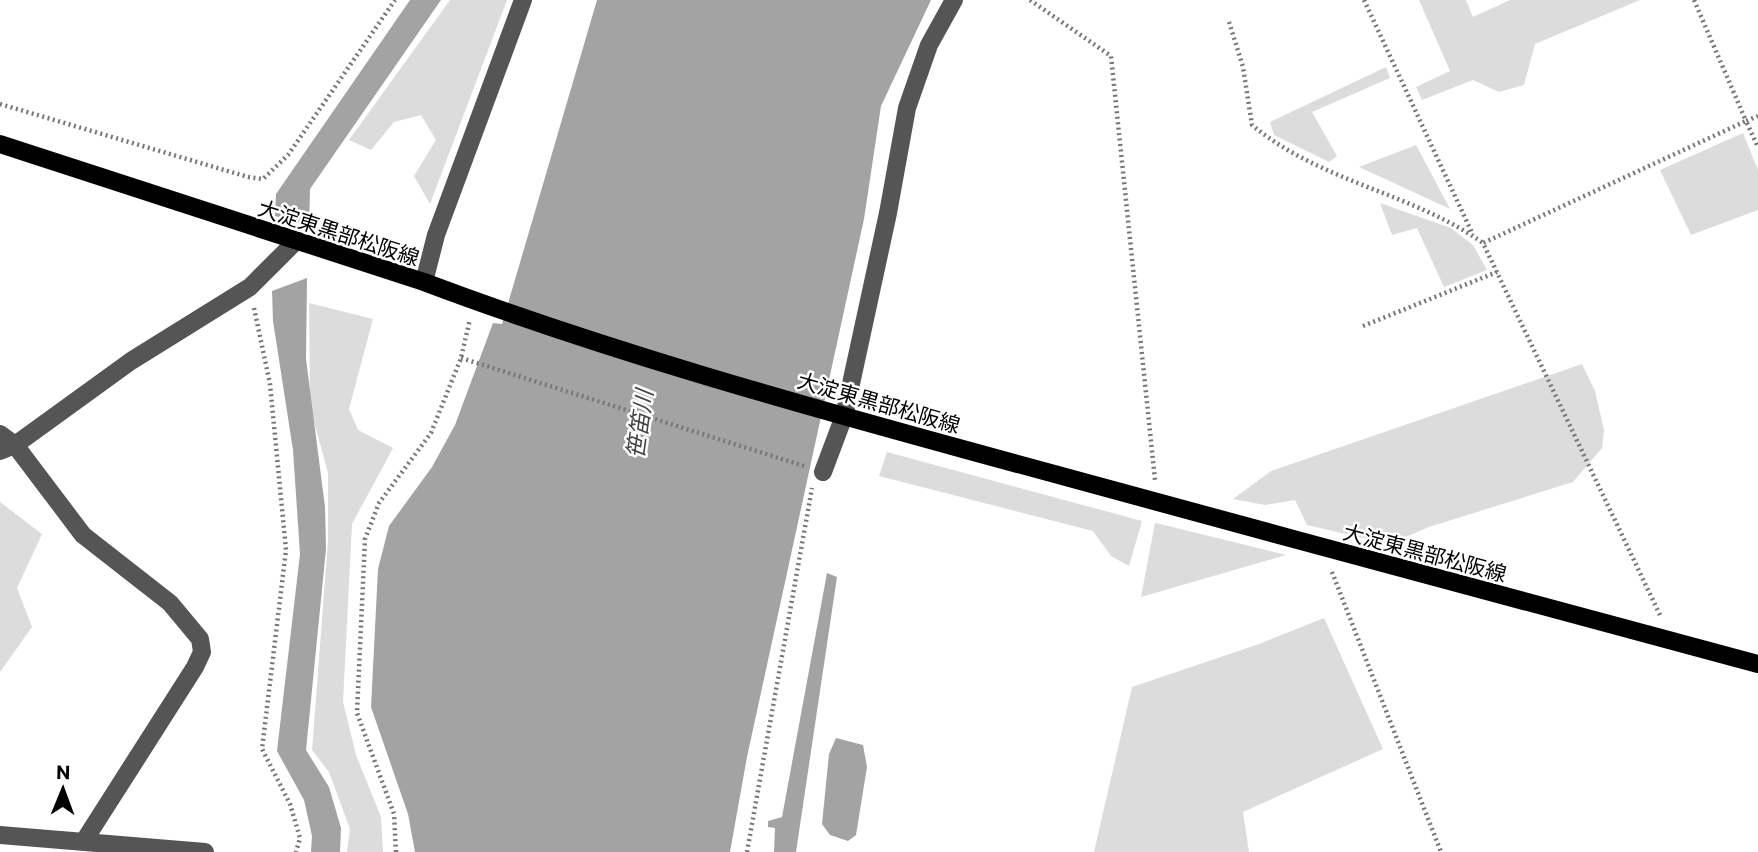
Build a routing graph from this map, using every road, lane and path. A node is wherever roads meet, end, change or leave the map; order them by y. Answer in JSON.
{"nodes":[{"id":1,"x":395,"y":0,"type":"edge"},
{"id":2,"x":523,"y":0,"type":"edge"},
{"id":3,"x":954,"y":0,"type":"edge"},
{"id":4,"x":1030,"y":0,"type":"edge"},
{"id":5,"x":1364,"y":0,"type":"edge"},
{"id":6,"x":1694,"y":0,"type":"edge"},
{"id":7,"x":1229,"y":22,"type":"dead end"},
{"id":8,"x":0,"y":104,"type":"edge"},
{"id":9,"x":1758,"y":116,"type":"edge"},
{"id":10,"x":1746,"y":121,"type":"junction"},
{"id":11,"x":0,"y":144,"type":"edge"},
{"id":12,"x":1758,"y":147,"type":"edge"},
{"id":13,"x":1473,"y":236,"type":"junction"},
{"id":14,"x":295,"y":242,"type":"junction"},
{"id":15,"x":1483,"y":243,"type":"junction"},
{"id":16,"x":1497,"y":272,"type":"junction"},
{"id":17,"x":424,"y":282,"type":"junction"},
{"id":18,"x":250,"y":287,"type":"junction"},
{"id":19,"x":481,"y":304,"type":"junction"},
{"id":20,"x":1363,"y":326,"type":"dead end"},
{"id":21,"x":461,"y":358,"type":"junction"},
{"id":22,"x":839,"y":415,"type":"junction"},
{"id":23,"x":5,"y":443,"type":"edge"},
{"id":24,"x":817,"y":475,"type":"junction"},
{"id":25,"x":1150,"y":501,"type":"junction"},
{"id":26,"x":1323,"y":549,"type":"junction"},
{"id":27,"x":1658,"y":637,"type":"junction"},
{"id":28,"x":1758,"y":664,"type":"edge"},
{"id":29,"x":0,"y":835,"type":"edge"},
{"id":30,"x":84,"y":841,"type":"junction"},
{"id":31,"x":205,"y":852,"type":"edge"},
{"id":32,"x":296,"y":852,"type":"edge"},
{"id":33,"x":396,"y":852,"type":"edge"},
{"id":34,"x":747,"y":852,"type":"edge"},
{"id":35,"x":1441,"y":852,"type":"edge"}],
"edges":[{"from":1,"to":8,"type":"path"},
{"from":2,"to":17,"type":"street"},
{"from":3,"to":22,"type":"street"},
{"from":4,"to":25,"type":"path"},
{"from":5,"to":13,"type":"path"},
{"from":6,"to":10,"type":"path"},
{"from":7,"to":13,"type":"path"},
{"from":9,"to":10,"type":"path"},
{"from":10,"to":12,"type":"path"},
{"from":10,"to":15,"type":"path"},
{"from":11,"to":14,"type":"main road","name":"大淀東黒部松阪線"},
{"from":13,"to":15,"type":"path"},
{"from":14,"to":17,"type":"main road","name":"大淀東黒部松阪線"},
{"from":14,"to":18,"type":"street"},
{"from":15,"to":16,"type":"path"},
{"from":16,"to":20,"type":"path"},
{"from":16,"to":27,"type":"path"},
{"from":17,"to":19,"type":"main road","name":"大淀東黒部松阪線"},
{"from":18,"to":23,"type":"street"},
{"from":18,"to":32,"type":"path"},
{"from":19,"to":21,"type":"path"},
{"from":19,"to":22,"type":"main road","name":"大淀東黒部松阪線"},
{"from":21,"to":24,"type":"path"},
{"from":21,"to":33,"type":"path"},
{"from":22,"to":24,"type":"street"},
{"from":22,"to":25,"type":"main road","name":"大淀東黒部松阪線"},
{"from":23,"to":30,"type":"street"},
{"from":24,"to":34,"type":"path"},
{"from":25,"to":26,"type":"main road","name":"大淀東黒部松阪線"},
{"from":26,"to":27,"type":"main road","name":"大淀東黒部松阪線"},
{"from":26,"to":35,"type":"path"},
{"from":27,"to":28,"type":"main road","name":"大淀東黒部松阪線"},
{"from":29,"to":30,"type":"street"},
{"from":30,"to":31,"type":"street"}]}
